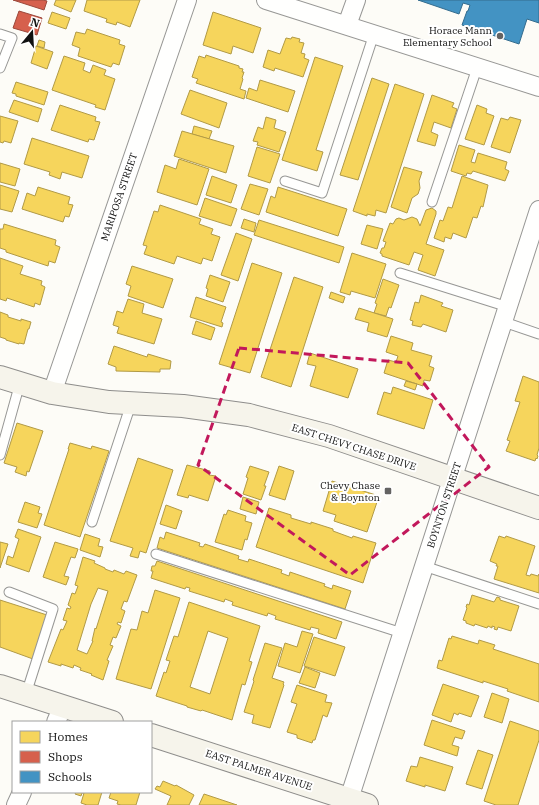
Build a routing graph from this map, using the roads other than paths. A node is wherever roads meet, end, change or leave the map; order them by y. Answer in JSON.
{"nodes":[{"id":1,"x":187,"y":0,"type":"edge"},
{"id":2,"x":266,"y":0,"type":"edge"},
{"id":3,"x":356,"y":0,"type":"edge"},
{"id":4,"x":347,"y":25,"type":"junction"},
{"id":5,"x":0,"y":34,"type":"edge"},
{"id":6,"x":374,"y":34,"type":"junction"},
{"id":7,"x":0,"y":68,"type":"edge"},
{"id":8,"x":477,"y":68,"type":"junction"},
{"id":9,"x":539,"y":87,"type":"edge"},
{"id":10,"x":285,"y":181,"type":"dead end"},
{"id":11,"x":432,"y":202,"type":"dead end"},
{"id":12,"x":539,"y":210,"type":"edge"},
{"id":13,"x":400,"y":273,"type":"dead end"},
{"id":14,"x":506,"y":315,"type":"junction"},
{"id":15,"x":539,"y":334,"type":"edge"},
{"id":16,"x":10,"y":380,"type":"edge"},
{"id":17,"x":52,"y":393,"type":"junction"},
{"id":18,"x":131,"y":403,"type":"junction"},
{"id":19,"x":0,"y":455,"type":"edge"},
{"id":20,"x":453,"y":479,"type":"junction"},
{"id":21,"x":539,"y":508,"type":"edge"},
{"id":22,"x":92,"y":522,"type":"dead end"},
{"id":23,"x":156,"y":554,"type":"dead end"},
{"id":24,"x":424,"y":566,"type":"junction"},
{"id":25,"x":9,"y":592,"type":"dead end"},
{"id":26,"x":539,"y":604,"type":"edge"},
{"id":27,"x":402,"y":632,"type":"junction"},
{"id":28,"x":0,"y":686,"type":"edge"},
{"id":29,"x":26,"y":694,"type":"junction"},
{"id":30,"x":59,"y":714,"type":"edge"},
{"id":31,"x":105,"y":721,"type":"edge"},
{"id":32,"x":152,"y":735,"type":"edge"},
{"id":33,"x":22,"y":793,"type":"edge"},
{"id":34,"x":358,"y":802,"type":"edge"},
{"id":35,"x":16,"y":805,"type":"edge"}],
"edges":[{"from":1,"to":17,"type":"street","name":"MARIPOSA STREET"},
{"from":2,"to":4,"type":"street"},
{"from":3,"to":4,"type":"street"},
{"from":4,"to":6,"type":"street"},
{"from":5,"to":7,"type":"lane"},
{"from":6,"to":8,"type":"street"},
{"from":6,"to":10,"type":"lane"},
{"from":8,"to":9,"type":"street"},
{"from":8,"to":11,"type":"lane"},
{"from":12,"to":14,"type":"street","name":"BOYNTON STREET"},
{"from":13,"to":14,"type":"lane"},
{"from":14,"to":15,"type":"lane"},
{"from":14,"to":20,"type":"street","name":"BOYNTON STREET"},
{"from":16,"to":17,"type":"main road","name":"EAST CHEVY CHASE DRIVE"},
{"from":16,"to":19,"type":"lane"},
{"from":17,"to":18,"type":"main road","name":"EAST CHEVY CHASE DRIVE"},
{"from":18,"to":20,"type":"main road","name":"EAST CHEVY CHASE DRIVE"},
{"from":18,"to":22,"type":"lane"},
{"from":20,"to":21,"type":"main road","name":"EAST CHEVY CHASE DRIVE"},
{"from":20,"to":24,"type":"street","name":"BOYNTON STREET"},
{"from":23,"to":27,"type":"lane"},
{"from":24,"to":26,"type":"lane"},
{"from":24,"to":27,"type":"street","name":"BOYNTON STREET"},
{"from":25,"to":29,"type":"lane"},
{"from":27,"to":34,"type":"street","name":"BOYNTON STREET"},
{"from":28,"to":29,"type":"main road"},
{"from":29,"to":30,"type":"main road"},
{"from":30,"to":31,"type":"main road"},
{"from":32,"to":34,"type":"main road","name":"EAST PALMER AVENUE"},
{"from":33,"to":35,"type":"street"}]}
